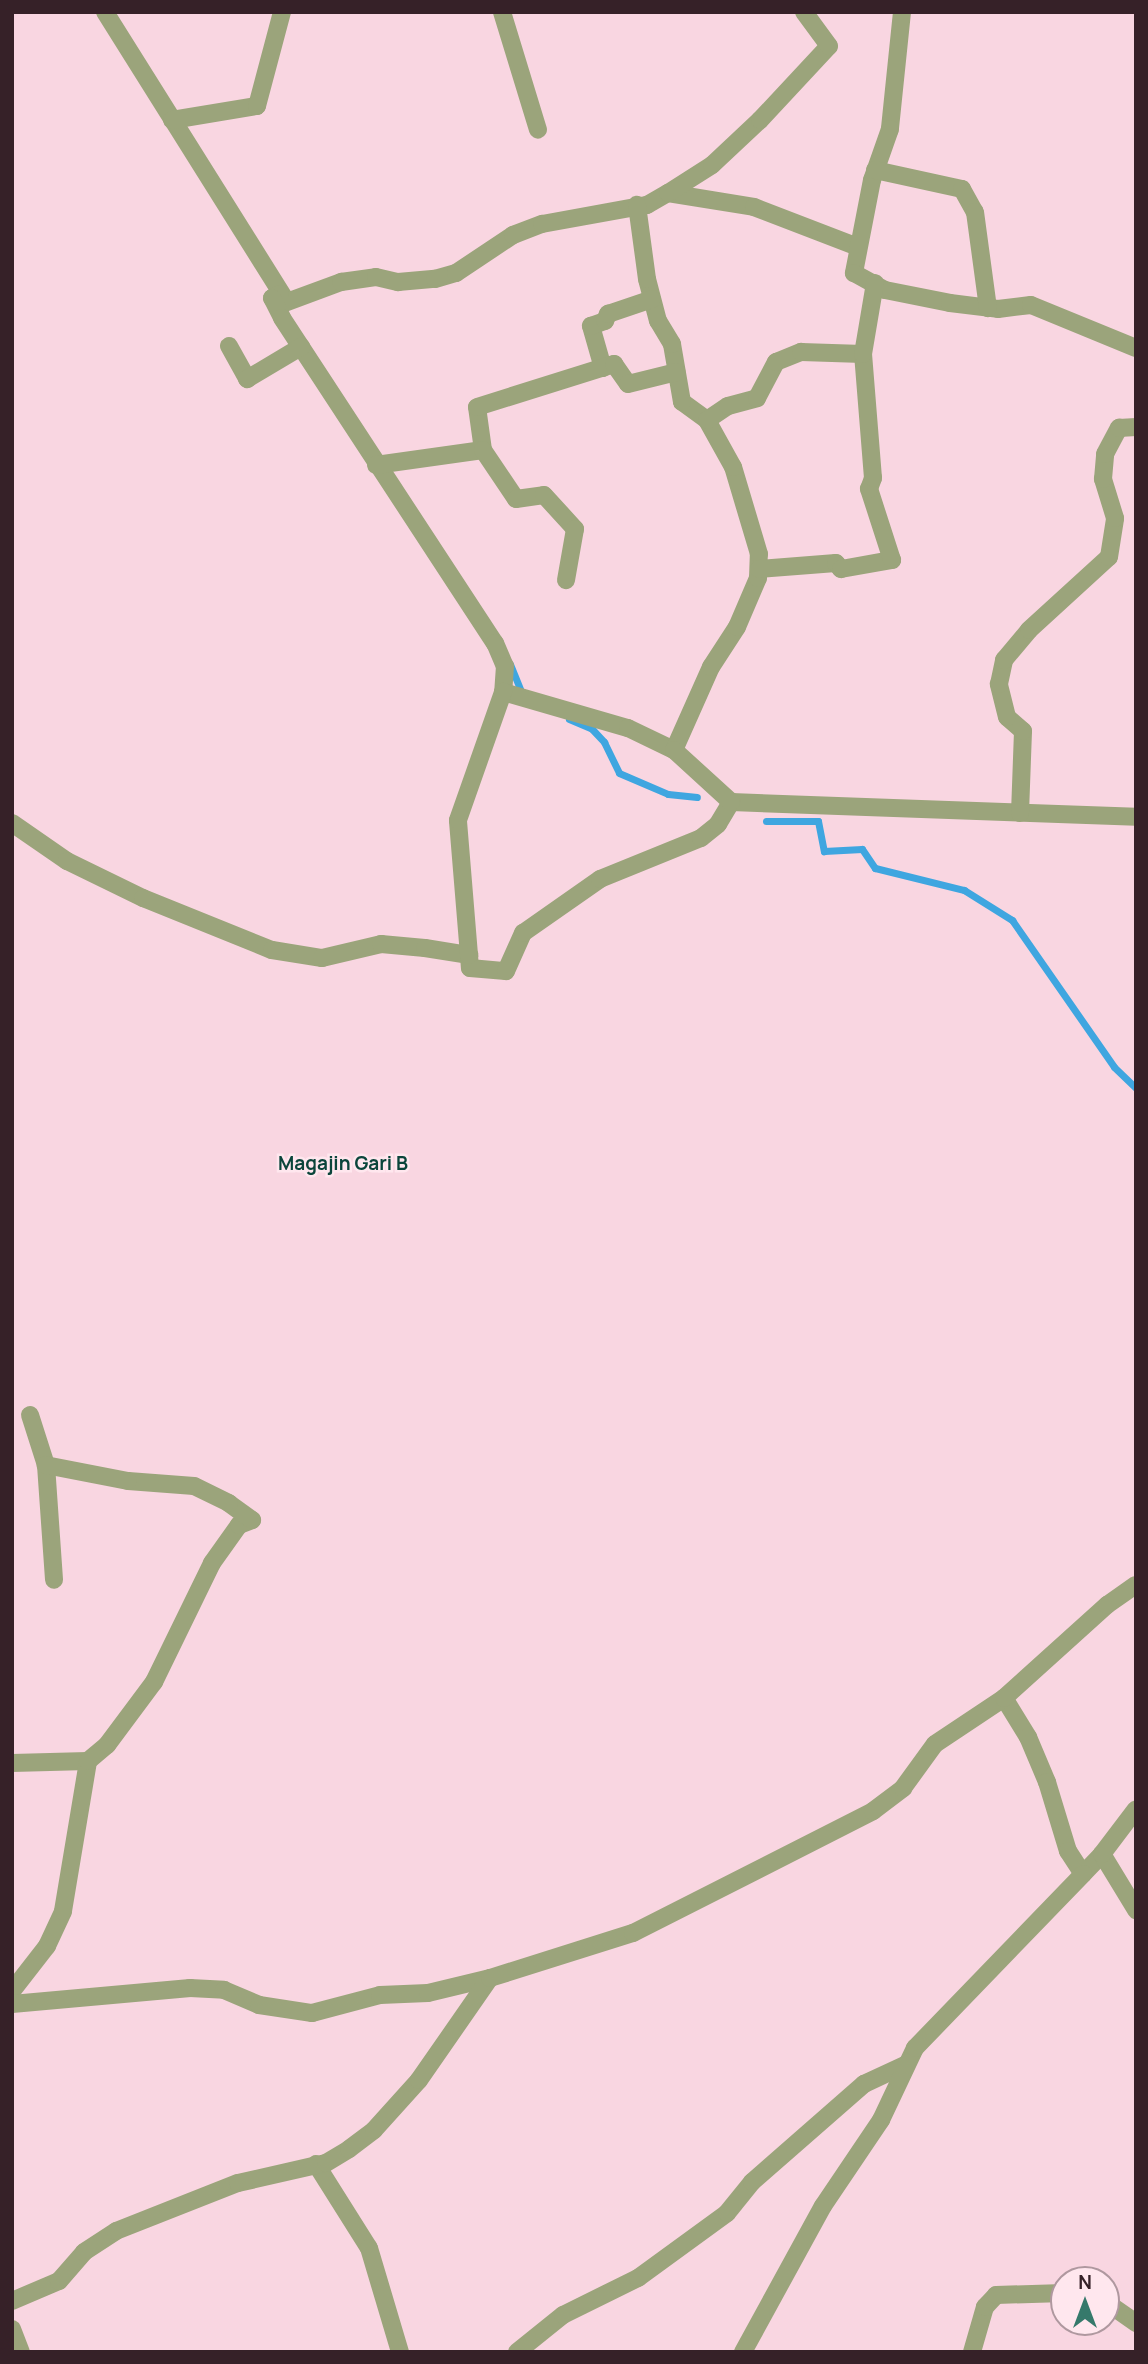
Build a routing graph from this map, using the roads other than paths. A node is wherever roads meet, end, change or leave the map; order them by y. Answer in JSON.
{"nodes":[{"id":1,"x":104,"y":12,"type":"edge"},
{"id":2,"x":282,"y":12,"type":"edge"},
{"id":3,"x":502,"y":12,"type":"edge"},
{"id":4,"x":804,"y":12,"type":"edge"},
{"id":5,"x":902,"y":12,"type":"edge"},
{"id":6,"x":172,"y":120,"type":"junction"},
{"id":7,"x":538,"y":130,"type":"dead end"},
{"id":8,"x":876,"y":170,"type":"junction"},
{"id":9,"x":668,"y":193,"type":"junction"},
{"id":10,"x":637,"y":205,"type":"junction"},
{"id":11,"x":858,"y":247,"type":"junction"},
{"id":12,"x":876,"y":283,"type":"junction"},
{"id":13,"x":279,"y":294,"type":"junction"},
{"id":14,"x":652,"y":299,"type":"junction"},
{"id":15,"x":988,"y":308,"type":"junction"},
{"id":16,"x":229,"y":346,"type":"dead end"},
{"id":17,"x":301,"y":347,"type":"junction"},
{"id":18,"x":1136,"y":348,"type":"edge"},
{"id":19,"x":863,"y":354,"type":"junction"},
{"id":20,"x":603,"y":368,"type":"junction"},
{"id":21,"x":677,"y":372,"type":"junction"},
{"id":22,"x":707,"y":421,"type":"junction"},
{"id":23,"x":1136,"y":427,"type":"edge"},
{"id":24,"x":484,"y":450,"type":"junction"},
{"id":25,"x":381,"y":463,"type":"junction"},
{"id":26,"x":759,"y":569,"type":"junction"},
{"id":27,"x":566,"y":580,"type":"dead end"},
{"id":28,"x":503,"y":692,"type":"junction"},
{"id":29,"x":674,"y":750,"type":"junction"},
{"id":30,"x":731,"y":802,"type":"junction"},
{"id":31,"x":1020,"y":813,"type":"junction"},
{"id":32,"x":1136,"y":817,"type":"edge"},
{"id":33,"x":12,"y":822,"type":"edge"},
{"id":34,"x":469,"y":955,"type":"junction"},
{"id":35,"x":30,"y":1415,"type":"dead end"},
{"id":36,"x":46,"y":1465,"type":"junction"},
{"id":37,"x":54,"y":1580,"type":"dead end"},
{"id":38,"x":1136,"y":1586,"type":"edge"},
{"id":39,"x":1004,"y":1698,"type":"junction"},
{"id":40,"x":88,"y":1761,"type":"junction"},
{"id":41,"x":12,"y":1763,"type":"edge"},
{"id":42,"x":1136,"y":1809,"type":"edge"},
{"id":43,"x":1102,"y":1854,"type":"junction"},
{"id":44,"x":1083,"y":1874,"type":"junction"},
{"id":45,"x":1136,"y":1910,"type":"edge"},
{"id":46,"x":490,"y":1978,"type":"junction"},
{"id":47,"x":12,"y":1992,"type":"edge"},
{"id":48,"x":12,"y":2004,"type":"edge"},
{"id":49,"x":907,"y":2064,"type":"junction"},
{"id":50,"x":316,"y":2164,"type":"junction"},
{"id":51,"x":1050,"y":2293,"type":"edge"},
{"id":52,"x":12,"y":2301,"type":"edge"},
{"id":53,"x":1120,"y":2312,"type":"edge"},
{"id":54,"x":1136,"y":2323,"type":"edge"},
{"id":55,"x":12,"y":2329,"type":"edge"},
{"id":56,"x":21,"y":2352,"type":"edge"},
{"id":57,"x":400,"y":2352,"type":"edge"},
{"id":58,"x":516,"y":2352,"type":"edge"},
{"id":59,"x":743,"y":2352,"type":"edge"},
{"id":60,"x":972,"y":2352,"type":"edge"}],
"edges":[{"from":1,"to":6,"type":"street"},
{"from":2,"to":6,"type":"street"},
{"from":3,"to":7,"type":"street"},
{"from":4,"to":9,"type":"street"},
{"from":5,"to":8,"type":"street"},
{"from":6,"to":13,"type":"street"},
{"from":8,"to":11,"type":"street"},
{"from":8,"to":15,"type":"street"},
{"from":9,"to":10,"type":"street"},
{"from":9,"to":11,"type":"street"},
{"from":10,"to":13,"type":"street"},
{"from":10,"to":14,"type":"street"},
{"from":11,"to":12,"type":"street"},
{"from":12,"to":15,"type":"street"},
{"from":12,"to":19,"type":"street"},
{"from":13,"to":17,"type":"street"},
{"from":14,"to":20,"type":"street"},
{"from":14,"to":21,"type":"street"},
{"from":15,"to":18,"type":"street"},
{"from":16,"to":17,"type":"street"},
{"from":17,"to":25,"type":"street"},
{"from":19,"to":22,"type":"street"},
{"from":19,"to":26,"type":"street"},
{"from":20,"to":21,"type":"street"},
{"from":20,"to":24,"type":"street"},
{"from":21,"to":22,"type":"street"},
{"from":22,"to":26,"type":"street"},
{"from":23,"to":31,"type":"street"},
{"from":24,"to":25,"type":"street"},
{"from":24,"to":27,"type":"street"},
{"from":25,"to":28,"type":"street"},
{"from":26,"to":29,"type":"street"},
{"from":28,"to":29,"type":"street"},
{"from":28,"to":34,"type":"street"},
{"from":29,"to":30,"type":"street"},
{"from":30,"to":31,"type":"street"},
{"from":30,"to":34,"type":"street"},
{"from":31,"to":32,"type":"street"},
{"from":33,"to":34,"type":"street"},
{"from":35,"to":36,"type":"street"},
{"from":36,"to":37,"type":"street"},
{"from":36,"to":40,"type":"street"},
{"from":38,"to":39,"type":"street"},
{"from":39,"to":44,"type":"street"},
{"from":39,"to":46,"type":"street"},
{"from":40,"to":41,"type":"street"},
{"from":40,"to":47,"type":"street"},
{"from":42,"to":43,"type":"street"},
{"from":43,"to":44,"type":"street"},
{"from":43,"to":45,"type":"street"},
{"from":44,"to":49,"type":"street"},
{"from":46,"to":48,"type":"street"},
{"from":46,"to":50,"type":"street"},
{"from":49,"to":58,"type":"street"},
{"from":49,"to":59,"type":"street"},
{"from":50,"to":52,"type":"street"},
{"from":50,"to":57,"type":"street"},
{"from":51,"to":60,"type":"street"},
{"from":53,"to":54,"type":"street"},
{"from":55,"to":56,"type":"street"}]}
